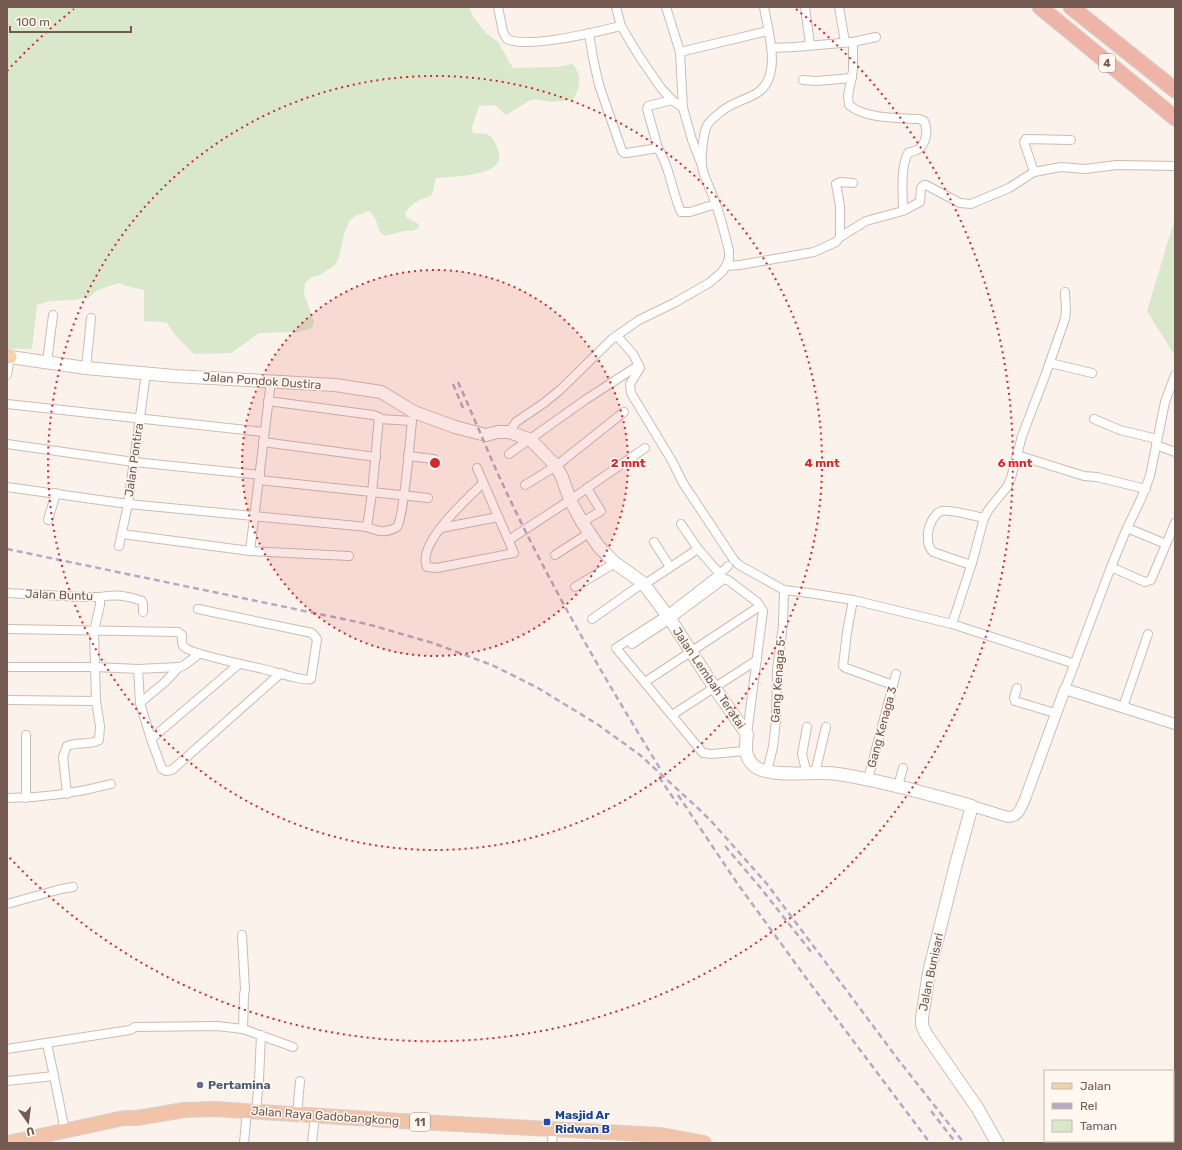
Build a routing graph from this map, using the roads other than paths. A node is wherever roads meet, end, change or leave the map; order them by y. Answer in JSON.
{"nodes":[{"id":1,"x":498,"y":7,"type":"edge"},
{"id":2,"x":616,"y":7,"type":"edge"},
{"id":3,"x":666,"y":7,"type":"edge"},
{"id":4,"x":764,"y":7,"type":"edge"},
{"id":5,"x":805,"y":7,"type":"edge"},
{"id":6,"x":841,"y":7,"type":"edge"},
{"id":7,"x":1040,"y":7,"type":"edge"},
{"id":8,"x":1071,"y":7,"type":"edge"},
{"id":9,"x":621,"y":26,"type":"junction"},
{"id":10,"x":768,"y":32,"type":"junction"},
{"id":11,"x":589,"y":33,"type":"junction"},
{"id":12,"x":876,"y":37,"type":"dead end"},
{"id":13,"x":849,"y":42,"type":"junction"},
{"id":14,"x":810,"y":45,"type":"junction"},
{"id":15,"x":771,"y":48,"type":"junction"},
{"id":16,"x":680,"y":52,"type":"junction"},
{"id":17,"x":852,"y":78,"type":"junction"},
{"id":18,"x":803,"y":80,"type":"dead end"},
{"id":19,"x":1175,"y":90,"type":"edge"},
{"id":20,"x":672,"y":100,"type":"junction"},
{"id":21,"x":683,"y":108,"type":"junction"},
{"id":22,"x":1175,"y":118,"type":"edge"},
{"id":23,"x":1071,"y":140,"type":"dead end"},
{"id":24,"x":658,"y":148,"type":"junction"},
{"id":25,"x":702,"y":166,"type":"junction"},
{"id":26,"x":1175,"y":166,"type":"edge"},
{"id":27,"x":1034,"y":172,"type":"junction"},
{"id":28,"x":854,"y":183,"type":"dead end"},
{"id":29,"x":716,"y":204,"type":"junction"},
{"id":30,"x":903,"y":211,"type":"junction"},
{"id":31,"x":840,"y":237,"type":"junction"},
{"id":32,"x":726,"y":266,"type":"junction"},
{"id":33,"x":1065,"y":292,"type":"dead end"},
{"id":34,"x":53,"y":315,"type":"dead end"},
{"id":35,"x":91,"y":318,"type":"dead end"},
{"id":36,"x":617,"y":336,"type":"junction"},
{"id":37,"x":8,"y":356,"type":"edge"},
{"id":38,"x":47,"y":362,"type":"junction"},
{"id":39,"x":1050,"y":363,"type":"junction"},
{"id":40,"x":639,"y":365,"type":"junction"},
{"id":41,"x":86,"y":368,"type":"junction"},
{"id":42,"x":146,"y":373,"type":"junction"},
{"id":43,"x":1092,"y":373,"type":"dead end"},
{"id":44,"x":7,"y":375,"type":"edge"},
{"id":45,"x":1175,"y":375,"type":"edge"},
{"id":46,"x":271,"y":381,"type":"junction"},
{"id":47,"x":268,"y":401,"type":"junction"},
{"id":48,"x":7,"y":404,"type":"edge"},
{"id":49,"x":624,"y":412,"type":"dead end"},
{"id":50,"x":140,"y":418,"type":"junction"},
{"id":51,"x":1094,"y":418,"type":"dead end"},
{"id":52,"x":380,"y":419,"type":"junction"},
{"id":53,"x":264,"y":432,"type":"junction"},
{"id":54,"x":509,"y":432,"type":"junction"},
{"id":55,"x":531,"y":440,"type":"junction"},
{"id":56,"x":263,"y":442,"type":"junction"},
{"id":57,"x":1156,"y":442,"type":"junction"},
{"id":58,"x":7,"y":444,"type":"edge"},
{"id":59,"x":645,"y":448,"type":"dead end"},
{"id":60,"x":1175,"y":452,"type":"edge"},
{"id":61,"x":509,"y":454,"type":"dead end"},
{"id":62,"x":1017,"y":455,"type":"junction"},
{"id":63,"x":376,"y":456,"type":"junction"},
{"id":64,"x":408,"y":456,"type":"junction"},
{"id":65,"x":434,"y":460,"type":"dead end"},
{"id":66,"x":134,"y":462,"type":"junction"},
{"id":67,"x":556,"y":466,"type":"junction"},
{"id":68,"x":477,"y":468,"type":"dead end"},
{"id":69,"x":259,"y":478,"type":"junction"},
{"id":70,"x":484,"y":483,"type":"junction"},
{"id":71,"x":525,"y":485,"type":"dead end"},
{"id":72,"x":7,"y":487,"type":"edge"},
{"id":73,"x":587,"y":488,"type":"junction"},
{"id":74,"x":1146,"y":489,"type":"junction"},
{"id":75,"x":56,"y":493,"type":"junction"},
{"id":76,"x":372,"y":493,"type":"junction"},
{"id":77,"x":403,"y":497,"type":"junction"},
{"id":78,"x":428,"y":498,"type":"dead end"},
{"id":79,"x":570,"y":500,"type":"junction"},
{"id":80,"x":128,"y":504,"type":"junction"},
{"id":81,"x":254,"y":516,"type":"junction"},
{"id":82,"x":498,"y":516,"type":"junction"},
{"id":83,"x":984,"y":518,"type":"junction"},
{"id":84,"x":48,"y":520,"type":"dead end"},
{"id":85,"x":582,"y":522,"type":"junction"},
{"id":86,"x":1175,"y":523,"type":"edge"},
{"id":87,"x":681,"y":524,"type":"dead end"},
{"id":88,"x":367,"y":526,"type":"junction"},
{"id":89,"x":441,"y":528,"type":"junction"},
{"id":90,"x":1127,"y":528,"type":"junction"},
{"id":91,"x":589,"y":533,"type":"junction"},
{"id":92,"x":122,"y":534,"type":"junction"},
{"id":93,"x":509,"y":540,"type":"junction"},
{"id":94,"x":654,"y":542,"type":"dead end"},
{"id":95,"x":1166,"y":544,"type":"junction"},
{"id":96,"x":119,"y":546,"type":"dead end"},
{"id":97,"x":698,"y":549,"type":"junction"},
{"id":98,"x":250,"y":551,"type":"junction"},
{"id":99,"x":556,"y":555,"type":"dead end"},
{"id":100,"x":349,"y":556,"type":"dead end"},
{"id":101,"x":615,"y":563,"type":"junction"},
{"id":102,"x":971,"y":565,"type":"junction"},
{"id":103,"x":728,"y":566,"type":"dead end"},
{"id":104,"x":670,"y":567,"type":"junction"},
{"id":105,"x":1111,"y":567,"type":"junction"},
{"id":106,"x":720,"y":574,"type":"junction"},
{"id":107,"x":643,"y":583,"type":"junction"},
{"id":108,"x":575,"y":587,"type":"dead end"},
{"id":109,"x":784,"y":590,"type":"junction"},
{"id":110,"x":7,"y":593,"type":"edge"},
{"id":111,"x":100,"y":597,"type":"junction"},
{"id":112,"x":853,"y":600,"type":"junction"},
{"id":113,"x":760,"y":606,"type":"junction"},
{"id":114,"x":198,"y":609,"type":"dead end"},
{"id":115,"x":144,"y":612,"type":"dead end"},
{"id":116,"x":668,"y":617,"type":"junction"},
{"id":117,"x":592,"y":619,"type":"dead end"},
{"id":118,"x":952,"y":624,"type":"junction"},
{"id":119,"x":7,"y":629,"type":"edge"},
{"id":120,"x":94,"y":631,"type":"junction"},
{"id":121,"x":1148,"y":634,"type":"dead end"},
{"id":122,"x":690,"y":652,"type":"junction"},
{"id":123,"x":199,"y":654,"type":"junction"},
{"id":124,"x":757,"y":660,"type":"junction"},
{"id":125,"x":239,"y":664,"type":"junction"},
{"id":126,"x":1075,"y":664,"type":"junction"},
{"id":127,"x":7,"y":667,"type":"edge"},
{"id":128,"x":96,"y":667,"type":"junction"},
{"id":129,"x":179,"y":667,"type":"junction"},
{"id":130,"x":138,"y":669,"type":"junction"},
{"id":131,"x":281,"y":673,"type":"junction"},
{"id":132,"x":896,"y":674,"type":"dead end"},
{"id":133,"x":645,"y":682,"type":"junction"},
{"id":134,"x":893,"y":685,"type":"junction"},
{"id":135,"x":714,"y":687,"type":"junction"},
{"id":136,"x":1017,"y":688,"type":"dead end"},
{"id":137,"x":1065,"y":689,"type":"junction"},
{"id":138,"x":7,"y":700,"type":"edge"},
{"id":139,"x":96,"y":701,"type":"junction"},
{"id":140,"x":140,"y":703,"type":"junction"},
{"id":141,"x":1123,"y":707,"type":"junction"},
{"id":142,"x":1055,"y":713,"type":"junction"},
{"id":143,"x":672,"y":715,"type":"junction"},
{"id":144,"x":1175,"y":724,"type":"edge"},
{"id":145,"x":807,"y":727,"type":"dead end"},
{"id":146,"x":826,"y":727,"type":"dead end"},
{"id":147,"x":747,"y":734,"type":"junction"},
{"id":148,"x":26,"y":735,"type":"dead end"},
{"id":149,"x":151,"y":739,"type":"junction"},
{"id":150,"x":745,"y":751,"type":"junction"},
{"id":151,"x":903,"y":768,"type":"dead end"},
{"id":152,"x":766,"y":771,"type":"junction"},
{"id":153,"x":811,"y":773,"type":"junction"},
{"id":154,"x":868,"y":779,"type":"junction"},
{"id":155,"x":112,"y":784,"type":"dead end"},
{"id":156,"x":898,"y":786,"type":"junction"},
{"id":157,"x":67,"y":794,"type":"junction"},
{"id":158,"x":7,"y":798,"type":"edge"},
{"id":159,"x":26,"y":798,"type":"junction"},
{"id":160,"x":972,"y":806,"type":"junction"},
{"id":161,"x":73,"y":887,"type":"dead end"},
{"id":162,"x":7,"y":904,"type":"edge"},
{"id":163,"x":242,"y":935,"type":"dead end"},
{"id":164,"x":243,"y":1029,"type":"junction"},
{"id":165,"x":261,"y":1035,"type":"junction"},
{"id":166,"x":47,"y":1044,"type":"junction"},
{"id":167,"x":293,"y":1047,"type":"dead end"},
{"id":168,"x":7,"y":1049,"type":"edge"},
{"id":169,"x":54,"y":1076,"type":"junction"},
{"id":170,"x":7,"y":1081,"type":"edge"},
{"id":171,"x":300,"y":1081,"type":"dead end"},
{"id":172,"x":252,"y":1111,"type":"junction"},
{"id":173,"x":297,"y":1115,"type":"junction"},
{"id":174,"x":315,"y":1116,"type":"junction"},
{"id":175,"x":137,"y":1118,"type":"junction"},
{"id":176,"x":65,"y":1131,"type":"junction"},
{"id":177,"x":553,"y":1136,"type":"edge"},
{"id":178,"x":626,"y":1138,"type":"edge"},
{"id":179,"x":8,"y":1143,"type":"edge"},
{"id":180,"x":39,"y":1143,"type":"edge"},
{"id":181,"x":244,"y":1143,"type":"edge"},
{"id":182,"x":312,"y":1143,"type":"edge"},
{"id":183,"x":704,"y":1143,"type":"edge"},
{"id":184,"x":997,"y":1143,"type":"edge"}],
"edges":[{"from":1,"to":11,"type":"street"},
{"from":2,"to":9,"type":"street"},
{"from":3,"to":16,"type":"street"},
{"from":4,"to":10,"type":"street"},
{"from":5,"to":14,"type":"street"},
{"from":6,"to":13,"type":"street"},
{"from":7,"to":22,"type":"highway","number":"4"},
{"from":8,"to":19,"type":"highway","number":"4"},
{"from":9,"to":11,"type":"street"},
{"from":9,"to":20,"type":"street"},
{"from":10,"to":15,"type":"street"},
{"from":10,"to":16,"type":"street"},
{"from":11,"to":24,"type":"street"},
{"from":12,"to":13,"type":"street"},
{"from":13,"to":14,"type":"street"},
{"from":13,"to":17,"type":"street"},
{"from":14,"to":15,"type":"street"},
{"from":15,"to":25,"type":"street"},
{"from":16,"to":21,"type":"street"},
{"from":17,"to":18,"type":"street"},
{"from":17,"to":30,"type":"street"},
{"from":20,"to":21,"type":"street"},
{"from":20,"to":24,"type":"street"},
{"from":21,"to":25,"type":"street"},
{"from":23,"to":27,"type":"street"},
{"from":24,"to":29,"type":"street"},
{"from":25,"to":29,"type":"street"},
{"from":26,"to":27,"type":"street"},
{"from":27,"to":30,"type":"street"},
{"from":28,"to":31,"type":"street"},
{"from":29,"to":32,"type":"street"},
{"from":30,"to":31,"type":"street"},
{"from":31,"to":32,"type":"street"},
{"from":32,"to":36,"type":"street"},
{"from":33,"to":39,"type":"street"},
{"from":34,"to":38,"type":"street"},
{"from":35,"to":41,"type":"street"},
{"from":36,"to":40,"type":"street"},
{"from":36,"to":54,"type":"street"},
{"from":37,"to":38,"type":"main road","name":"Jalan Pondok Dustira"},
{"from":37,"to":44,"type":"street"},
{"from":38,"to":41,"type":"main road","name":"Jalan Pondok Dustira"},
{"from":39,"to":43,"type":"street"},
{"from":39,"to":62,"type":"street"},
{"from":40,"to":55,"type":"street"},
{"from":40,"to":109,"type":"street"},
{"from":41,"to":42,"type":"main road","name":"Jalan Pondok Dustira"},
{"from":42,"to":46,"type":"main road","name":"Jalan Pondok Dustira"},
{"from":42,"to":50,"type":"street","name":"Jalan Pontira"},
{"from":45,"to":57,"type":"street"},
{"from":46,"to":47,"type":"street"},
{"from":46,"to":54,"type":"main road","name":"Jalan Pondok Dustira"},
{"from":47,"to":52,"type":"street"},
{"from":47,"to":53,"type":"street"},
{"from":48,"to":50,"type":"street"},
{"from":49,"to":67,"type":"street"},
{"from":50,"to":53,"type":"street"},
{"from":50,"to":66,"type":"street","name":"Jalan Pontira"},
{"from":51,"to":57,"type":"street"},
{"from":52,"to":63,"type":"street"},
{"from":52,"to":64,"type":"street"},
{"from":53,"to":56,"type":"street"},
{"from":54,"to":55,"type":"main road","name":"Jalan Lembah Teratai"},
{"from":55,"to":61,"type":"street"},
{"from":55,"to":67,"type":"main road","name":"Jalan Lembah Teratai"},
{"from":56,"to":63,"type":"street"},
{"from":56,"to":69,"type":"street"},
{"from":57,"to":60,"type":"street"},
{"from":57,"to":74,"type":"street"},
{"from":58,"to":66,"type":"street"},
{"from":59,"to":73,"type":"street"},
{"from":62,"to":74,"type":"street"},
{"from":62,"to":83,"type":"street"},
{"from":63,"to":76,"type":"street"},
{"from":64,"to":65,"type":"street"},
{"from":64,"to":77,"type":"street"},
{"from":66,"to":69,"type":"street"},
{"from":66,"to":80,"type":"street","name":"Jalan Pontira"},
{"from":67,"to":71,"type":"street"},
{"from":67,"to":79,"type":"main road","name":"Jalan Lembah Teratai"},
{"from":68,"to":70,"type":"street"},
{"from":69,"to":76,"type":"street"},
{"from":69,"to":81,"type":"street"},
{"from":70,"to":82,"type":"street"},
{"from":70,"to":89,"type":"street"},
{"from":72,"to":75,"type":"street"},
{"from":73,"to":79,"type":"street"},
{"from":73,"to":85,"type":"street"},
{"from":74,"to":90,"type":"street"},
{"from":75,"to":80,"type":"street"},
{"from":75,"to":84,"type":"street"},
{"from":76,"to":77,"type":"street"},
{"from":76,"to":88,"type":"street"},
{"from":77,"to":78,"type":"street"},
{"from":77,"to":88,"type":"street"},
{"from":79,"to":85,"type":"main road","name":"Jalan Lembah Teratai"},
{"from":79,"to":93,"type":"street"},
{"from":80,"to":81,"type":"street"},
{"from":80,"to":92,"type":"street","name":"Jalan Pontira"},
{"from":81,"to":88,"type":"street"},
{"from":81,"to":98,"type":"street"},
{"from":82,"to":89,"type":"street"},
{"from":82,"to":93,"type":"street"},
{"from":83,"to":102,"type":"street"},
{"from":83,"to":102,"type":"street"},
{"from":85,"to":91,"type":"main road","name":"Jalan Lembah Teratai"},
{"from":86,"to":95,"type":"street"},
{"from":87,"to":97,"type":"street"},
{"from":89,"to":93,"type":"street"},
{"from":90,"to":95,"type":"street"},
{"from":90,"to":105,"type":"street"},
{"from":91,"to":99,"type":"street"},
{"from":91,"to":101,"type":"main road","name":"Jalan Lembah Teratai"},
{"from":92,"to":96,"type":"street","name":"Jalan Pontira"},
{"from":92,"to":98,"type":"street"},
{"from":94,"to":104,"type":"street"},
{"from":95,"to":105,"type":"street"},
{"from":97,"to":104,"type":"street"},
{"from":97,"to":106,"type":"street"},
{"from":98,"to":100,"type":"street"},
{"from":101,"to":107,"type":"main road","name":"Jalan Lembah Teratai"},
{"from":101,"to":108,"type":"street"},
{"from":102,"to":118,"type":"street"},
{"from":103,"to":106,"type":"street"},
{"from":104,"to":107,"type":"street"},
{"from":105,"to":126,"type":"street"},
{"from":106,"to":116,"type":"street"},
{"from":107,"to":116,"type":"main road","name":"Jalan Lembah Teratai"},
{"from":107,"to":117,"type":"street"},
{"from":109,"to":112,"type":"street"},
{"from":109,"to":152,"type":"street","name":"Gang Kenaga 5"},
{"from":110,"to":111,"type":"street","name":"Jalan Buntu"},
{"from":111,"to":115,"type":"street"},
{"from":111,"to":120,"type":"street","name":"Jalan Buntu"},
{"from":112,"to":118,"type":"street"},
{"from":112,"to":134,"type":"street"},
{"from":113,"to":116,"type":"street"},
{"from":113,"to":122,"type":"street"},
{"from":113,"to":124,"type":"street"},
{"from":114,"to":131,"type":"street"},
{"from":116,"to":122,"type":"main road","name":"Jalan Lembah Teratai"},
{"from":116,"to":133,"type":"street"},
{"from":118,"to":126,"type":"street"},
{"from":119,"to":120,"type":"street"},
{"from":120,"to":123,"type":"street"},
{"from":120,"to":128,"type":"street","name":"Jalan Buntu"},
{"from":121,"to":141,"type":"street"},
{"from":122,"to":133,"type":"street"},
{"from":122,"to":135,"type":"main road","name":"Jalan Lembah Teratai"},
{"from":123,"to":125,"type":"street"},
{"from":123,"to":129,"type":"street"},
{"from":124,"to":135,"type":"street"},
{"from":124,"to":147,"type":"street"},
{"from":125,"to":131,"type":"street"},
{"from":125,"to":149,"type":"street"},
{"from":126,"to":137,"type":"street"},
{"from":127,"to":128,"type":"street"},
{"from":128,"to":130,"type":"street"},
{"from":128,"to":139,"type":"street","name":"Jalan Buntu"},
{"from":129,"to":130,"type":"street"},
{"from":129,"to":140,"type":"street"},
{"from":130,"to":140,"type":"street"},
{"from":131,"to":149,"type":"street"},
{"from":132,"to":134,"type":"street","name":"Gang Kenaga 3"},
{"from":133,"to":143,"type":"street"},
{"from":134,"to":154,"type":"street","name":"Gang Kenaga 3"},
{"from":135,"to":143,"type":"street"},
{"from":135,"to":147,"type":"main road","name":"Jalan Lembah Teratai"},
{"from":136,"to":142,"type":"street"},
{"from":137,"to":141,"type":"street"},
{"from":137,"to":142,"type":"street"},
{"from":138,"to":139,"type":"street"},
{"from":139,"to":157,"type":"street","name":"Jalan Buntu"},
{"from":140,"to":149,"type":"street"},
{"from":141,"to":144,"type":"street"},
{"from":142,"to":160,"type":"street"},
{"from":143,"to":150,"type":"street"},
{"from":145,"to":153,"type":"street"},
{"from":146,"to":153,"type":"street"},
{"from":147,"to":150,"type":"main road","name":"Jalan Lembah Teratai"},
{"from":148,"to":159,"type":"street"},
{"from":150,"to":152,"type":"main road"},
{"from":151,"to":156,"type":"street"},
{"from":152,"to":153,"type":"main road"},
{"from":153,"to":154,"type":"main road"},
{"from":154,"to":156,"type":"main road"},
{"from":155,"to":157,"type":"street"},
{"from":156,"to":160,"type":"main road"},
{"from":157,"to":159,"type":"street"},
{"from":158,"to":159,"type":"street"},
{"from":160,"to":184,"type":"main road","name":"Jalan Bunisari"},
{"from":161,"to":162,"type":"street"},
{"from":163,"to":164,"type":"street"},
{"from":164,"to":165,"type":"street"},
{"from":164,"to":166,"type":"street"},
{"from":165,"to":167,"type":"street"},
{"from":165,"to":172,"type":"street"},
{"from":166,"to":168,"type":"street"},
{"from":166,"to":169,"type":"street"},
{"from":169,"to":170,"type":"street"},
{"from":169,"to":176,"type":"street"},
{"from":171,"to":173,"type":"street"},
{"from":172,"to":173,"type":"highway","name":"Jalan Raya Gadobangkong","number":"11"},
{"from":172,"to":175,"type":"highway","name":"Jalan Raya Gadobangkong","number":"11"},
{"from":172,"to":181,"type":"street"},
{"from":173,"to":174,"type":"highway","name":"Jalan Raya Gadobangkong","number":"11"},
{"from":174,"to":177,"type":"highway","name":"Jalan Raya Gadobangkong","number":"11"},
{"from":174,"to":182,"type":"street"},
{"from":175,"to":176,"type":"highway","name":"Jalan Raya Gadobangkong","number":"11"},
{"from":175,"to":180,"type":"highway","name":"Jalan Raya Gadobangkong","number":"11"},
{"from":176,"to":179,"type":"highway","name":"Jalan Raya Gadobangkong","number":"11"},
{"from":177,"to":178,"type":"highway","name":"Jalan Raya Gadobangkong","number":"11"},
{"from":178,"to":183,"type":"highway","name":"Jalan Raya Gadobangkong","number":"11"}]}
